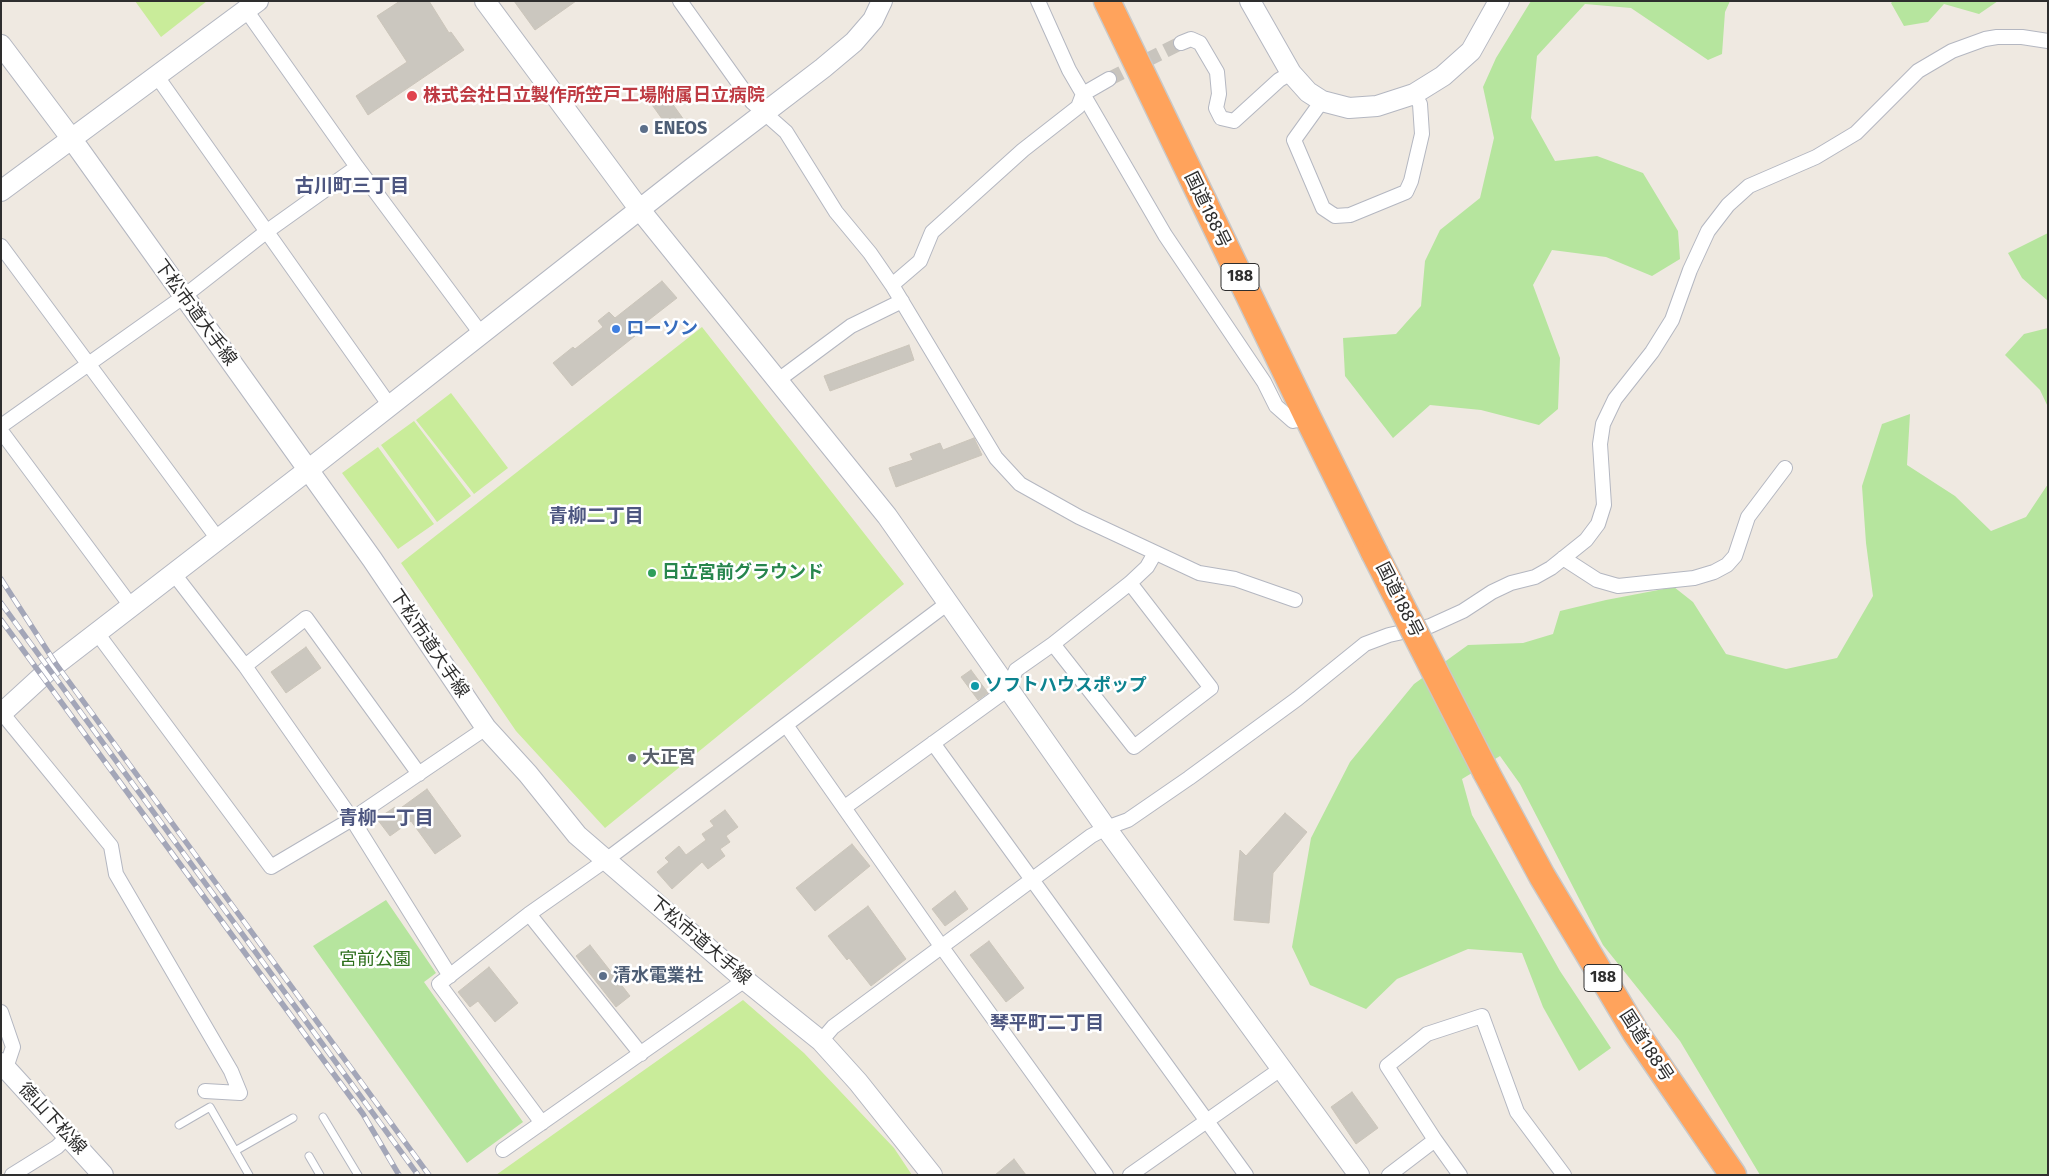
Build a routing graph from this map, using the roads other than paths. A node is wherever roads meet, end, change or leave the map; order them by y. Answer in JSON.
{"nodes":[{"id":1,"x":485,"y":1,"type":"edge"},
{"id":2,"x":680,"y":1,"type":"edge"},
{"id":3,"x":882,"y":1,"type":"edge"},
{"id":4,"x":1038,"y":1,"type":"edge"},
{"id":5,"x":1108,"y":1,"type":"edge"},
{"id":6,"x":1250,"y":1,"type":"edge"},
{"id":7,"x":1499,"y":1,"type":"edge"},
{"id":8,"x":252,"y":5,"type":"edge"},
{"id":9,"x":2048,"y":41,"type":"edge"},
{"id":10,"x":1181,"y":43,"type":"tunnel mouth"},
{"id":11,"x":3,"y":51,"type":"edge"},
{"id":12,"x":1291,"y":73,"type":"junction"},
{"id":13,"x":156,"y":75,"type":"junction"},
{"id":14,"x":1109,"y":79,"type":"tunnel mouth"},
{"id":15,"x":1083,"y":94,"type":"junction"},
{"id":16,"x":1414,"y":94,"type":"junction"},
{"id":17,"x":1322,"y":101,"type":"junction"},
{"id":18,"x":765,"y":112,"type":"junction"},
{"id":19,"x":71,"y":138,"type":"junction"},
{"id":20,"x":358,"y":167,"type":"junction"},
{"id":21,"x":1,"y":192,"type":"edge"},
{"id":22,"x":640,"y":210,"type":"junction"},
{"id":23,"x":266,"y":232,"type":"junction"},
{"id":24,"x":1,"y":246,"type":"edge"},
{"id":25,"x":892,"y":285,"type":"junction"},
{"id":26,"x":183,"y":297,"type":"junction"},
{"id":27,"x":902,"y":301,"type":"junction"},
{"id":28,"x":482,"y":335,"type":"junction"},
{"id":29,"x":89,"y":364,"type":"junction"},
{"id":30,"x":777,"y":381,"type":"junction"},
{"id":31,"x":390,"y":406,"type":"junction"},
{"id":32,"x":1308,"y":418,"type":"junction"},
{"id":33,"x":1,"y":426,"type":"edge"},
{"id":34,"x":1,"y":431,"type":"edge"},
{"id":35,"x":1785,"y":468,"type":"dead end"},
{"id":36,"x":308,"y":470,"type":"junction"},
{"id":37,"x":218,"y":539,"type":"junction"},
{"id":38,"x":1155,"y":553,"type":"junction"},
{"id":39,"x":1563,"y":558,"type":"junction"},
{"id":40,"x":174,"y":574,"type":"junction"},
{"id":41,"x":1130,"y":583,"type":"junction"},
{"id":42,"x":1296,"y":600,"type":"dead end"},
{"id":43,"x":948,"y":603,"type":"junction"},
{"id":44,"x":131,"y":606,"type":"junction"},
{"id":45,"x":97,"y":633,"type":"junction"},
{"id":46,"x":1053,"y":644,"type":"junction"},
{"id":47,"x":245,"y":666,"type":"junction"},
{"id":48,"x":1008,"y":689,"type":"junction"},
{"id":49,"x":1,"y":714,"type":"edge"},
{"id":50,"x":786,"y":725,"type":"junction"},
{"id":51,"x":486,"y":728,"type":"junction"},
{"id":52,"x":933,"y":743,"type":"junction"},
{"id":53,"x":419,"y":774,"type":"junction"},
{"id":54,"x":845,"y":807,"type":"junction"},
{"id":55,"x":352,"y":819,"type":"junction"},
{"id":56,"x":1106,"y":828,"type":"junction"},
{"id":57,"x":606,"y":860,"type":"junction"},
{"id":58,"x":1031,"y":880,"type":"junction"},
{"id":59,"x":529,"y":914,"type":"junction"},
{"id":60,"x":941,"y":946,"type":"junction"},
{"id":61,"x":450,"y":976,"type":"junction"},
{"id":62,"x":745,"y":980,"type":"junction"},
{"id":63,"x":1,"y":1012,"type":"edge"},
{"id":64,"x":821,"y":1041,"type":"junction"},
{"id":65,"x":640,"y":1054,"type":"junction"},
{"id":66,"x":4,"y":1066,"type":"edge"},
{"id":67,"x":1282,"y":1068,"type":"junction"},
{"id":68,"x":205,"y":1090,"type":"dead end"},
{"id":69,"x":323,"y":1116,"type":"dead end"},
{"id":70,"x":293,"y":1118,"type":"dead end"},
{"id":71,"x":1205,"y":1121,"type":"junction"},
{"id":72,"x":542,"y":1123,"type":"junction"},
{"id":73,"x":179,"y":1125,"type":"dead end"},
{"id":74,"x":68,"y":1136,"type":"junction"},
{"id":75,"x":1435,"y":1140,"type":"junction"},
{"id":76,"x":504,"y":1150,"type":"dead end"},
{"id":77,"x":235,"y":1151,"type":"junction"},
{"id":78,"x":309,"y":1156,"type":"dead end"},
{"id":79,"x":12,"y":1175,"type":"edge"},
{"id":80,"x":104,"y":1175,"type":"edge"},
{"id":81,"x":249,"y":1175,"type":"edge"},
{"id":82,"x":320,"y":1175,"type":"edge"},
{"id":83,"x":358,"y":1175,"type":"edge"},
{"id":84,"x":932,"y":1175,"type":"edge"},
{"id":85,"x":1106,"y":1175,"type":"edge"},
{"id":86,"x":1130,"y":1175,"type":"edge"},
{"id":87,"x":1246,"y":1175,"type":"edge"},
{"id":88,"x":1359,"y":1175,"type":"edge"},
{"id":89,"x":1389,"y":1175,"type":"edge"},
{"id":90,"x":1460,"y":1175,"type":"edge"},
{"id":91,"x":1564,"y":1175,"type":"edge"},
{"id":92,"x":1733,"y":1175,"type":"edge"}],
"edges":[{"from":1,"to":22,"type":"street"},
{"from":2,"to":18,"type":"street"},
{"from":3,"to":18,"type":"street"},
{"from":4,"to":15,"type":"street"},
{"from":5,"to":32,"type":"highway","name":"国道188号","number":"188"},
{"from":6,"to":12,"type":"street"},
{"from":7,"to":16,"type":"street"},
{"from":8,"to":13,"type":"street"},
{"from":8,"to":20,"type":"street"},
{"from":9,"to":39,"type":"street"},
{"from":10,"to":12,"type":"street"},
{"from":11,"to":19,"type":"street","name":"下松市道大手線"},
{"from":12,"to":17,"type":"street"},
{"from":13,"to":19,"type":"street"},
{"from":13,"to":23,"type":"street"},
{"from":14,"to":15,"type":"street"},
{"from":15,"to":25,"type":"street"},
{"from":15,"to":32,"type":"street"},
{"from":16,"to":17,"type":"street"},
{"from":16,"to":17,"type":"street"},
{"from":18,"to":22,"type":"street"},
{"from":18,"to":25,"type":"street"},
{"from":19,"to":21,"type":"street"},
{"from":19,"to":26,"type":"street","name":"下松市道大手線"},
{"from":20,"to":23,"type":"street"},
{"from":20,"to":28,"type":"street"},
{"from":22,"to":28,"type":"street"},
{"from":22,"to":30,"type":"street"},
{"from":23,"to":26,"type":"street"},
{"from":23,"to":31,"type":"street"},
{"from":24,"to":29,"type":"street"},
{"from":25,"to":27,"type":"street"},
{"from":26,"to":29,"type":"street"},
{"from":26,"to":36,"type":"street","name":"下松市道大手線"},
{"from":27,"to":30,"type":"street"},
{"from":27,"to":38,"type":"street"},
{"from":28,"to":31,"type":"street"},
{"from":29,"to":33,"type":"street"},
{"from":29,"to":37,"type":"street"},
{"from":30,"to":43,"type":"street"},
{"from":31,"to":36,"type":"street"},
{"from":32,"to":92,"type":"highway","name":"国道188号","number":"188","bridge":true},
{"from":34,"to":44,"type":"street"},
{"from":35,"to":39,"type":"street"},
{"from":36,"to":37,"type":"street"},
{"from":36,"to":51,"type":"street","name":"下松市道大手線"},
{"from":37,"to":40,"type":"street"},
{"from":38,"to":41,"type":"street"},
{"from":38,"to":42,"type":"street"},
{"from":39,"to":56,"type":"street"},
{"from":40,"to":44,"type":"street"},
{"from":40,"to":47,"type":"street"},
{"from":41,"to":46,"type":"street"},
{"from":41,"to":46,"type":"street"},
{"from":43,"to":48,"type":"street"},
{"from":43,"to":50,"type":"street"},
{"from":44,"to":45,"type":"street"},
{"from":45,"to":49,"type":"street"},
{"from":45,"to":55,"type":"street"},
{"from":46,"to":48,"type":"street"},
{"from":47,"to":53,"type":"street"},
{"from":47,"to":55,"type":"street"},
{"from":48,"to":52,"type":"street"},
{"from":48,"to":56,"type":"street"},
{"from":49,"to":68,"type":"street"},
{"from":50,"to":54,"type":"street"},
{"from":50,"to":57,"type":"street"},
{"from":51,"to":53,"type":"street"},
{"from":51,"to":57,"type":"street","name":"下松市道大手線"},
{"from":52,"to":54,"type":"street"},
{"from":52,"to":58,"type":"street"},
{"from":53,"to":55,"type":"street"},
{"from":54,"to":60,"type":"street"},
{"from":55,"to":61,"type":"street"},
{"from":56,"to":58,"type":"street"},
{"from":56,"to":67,"type":"street"},
{"from":57,"to":59,"type":"street"},
{"from":57,"to":62,"type":"street","name":"下松市道大手線"},
{"from":58,"to":60,"type":"street"},
{"from":58,"to":71,"type":"street"},
{"from":59,"to":61,"type":"street"},
{"from":59,"to":65,"type":"street"},
{"from":60,"to":64,"type":"street"},
{"from":60,"to":85,"type":"street"},
{"from":61,"to":72,"type":"street"},
{"from":62,"to":64,"type":"street","name":"下松市道大手線"},
{"from":62,"to":65,"type":"street"},
{"from":63,"to":66,"type":"street"},
{"from":64,"to":84,"type":"street","name":"下松市道大手線"},
{"from":65,"to":72,"type":"street"},
{"from":66,"to":74,"type":"street","name":"徳山下松線"},
{"from":67,"to":71,"type":"street"},
{"from":67,"to":88,"type":"street"},
{"from":69,"to":83,"type":"lane"},
{"from":70,"to":77,"type":"lane"},
{"from":71,"to":86,"type":"street"},
{"from":71,"to":87,"type":"street"},
{"from":72,"to":76,"type":"street"},
{"from":73,"to":77,"type":"lane"},
{"from":74,"to":79,"type":"street"},
{"from":74,"to":80,"type":"street","name":"徳山下松線"},
{"from":75,"to":89,"type":"street"},
{"from":75,"to":90,"type":"street"},
{"from":75,"to":91,"type":"street"},
{"from":77,"to":81,"type":"lane"},
{"from":78,"to":82,"type":"lane"}]}
